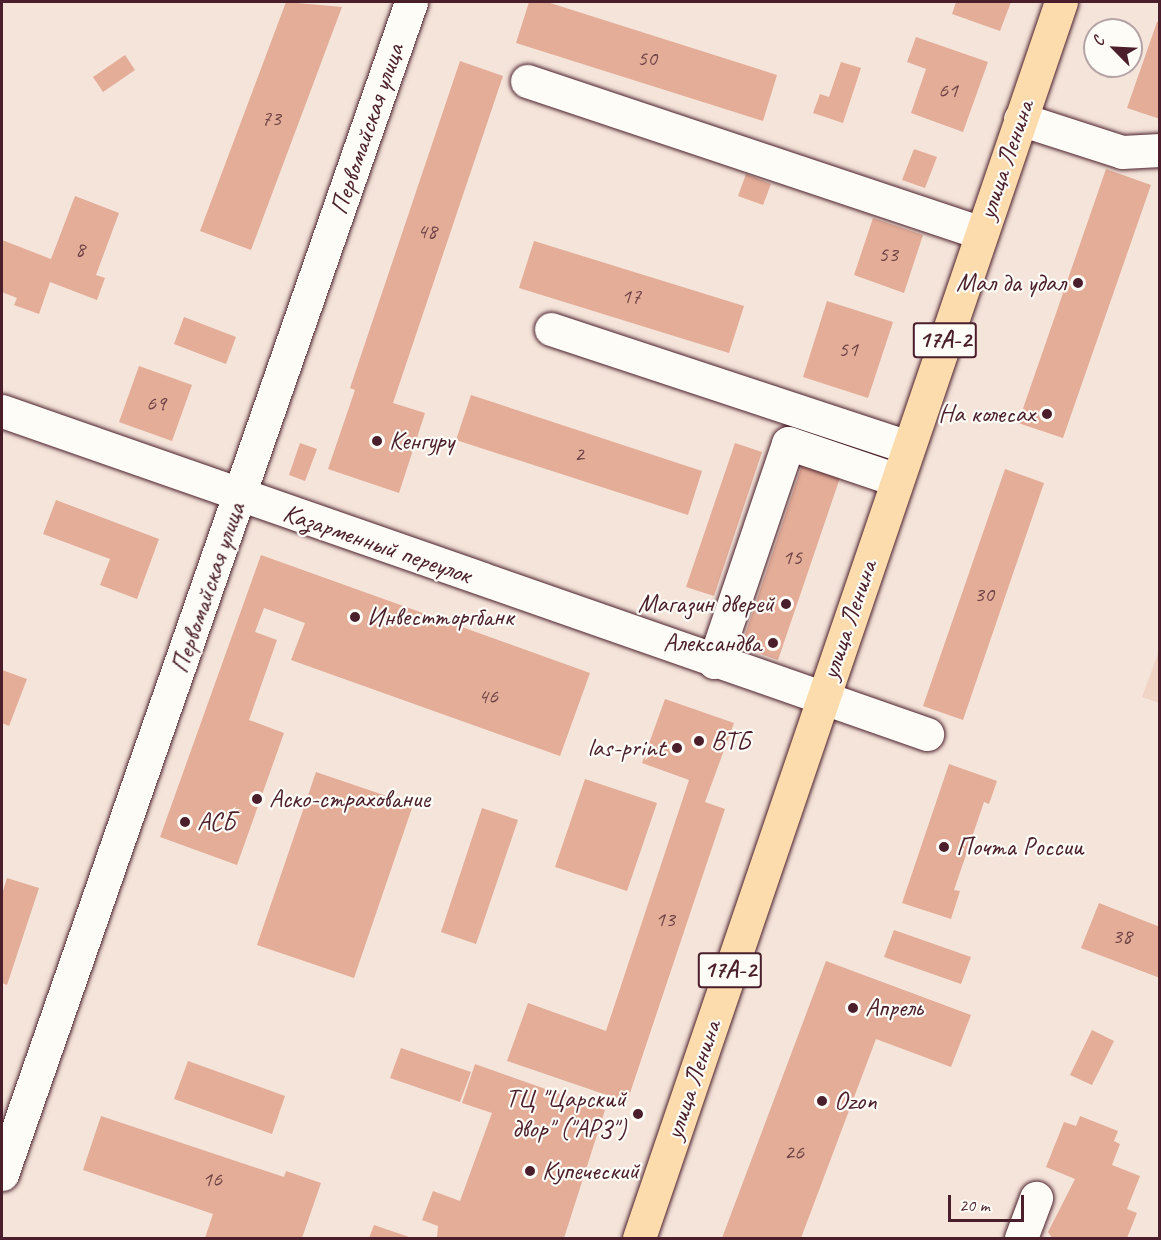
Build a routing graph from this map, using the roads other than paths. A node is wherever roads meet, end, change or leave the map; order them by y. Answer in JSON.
{"nodes":[{"id":1,"x":411,"y":2,"type":"edge"},
{"id":2,"x":1061,"y":2,"type":"edge"},
{"id":3,"x":527,"y":81,"type":"dead end"},
{"id":4,"x":1020,"y":119,"type":"junction"},
{"id":5,"x":1160,"y":150,"type":"edge"},
{"id":6,"x":981,"y":233,"type":"junction"},
{"id":7,"x":551,"y":329,"type":"dead end"},
{"id":8,"x":2,"y":411,"type":"edge"},
{"id":9,"x":908,"y":447,"type":"junction"},
{"id":10,"x":897,"y":480,"type":"junction"},
{"id":11,"x":240,"y":496,"type":"junction"},
{"id":12,"x":714,"y":662,"type":"junction"},
{"id":13,"x":821,"y":701,"type":"junction"},
{"id":14,"x":927,"y":734,"type":"dead end"},
{"id":15,"x":2,"y":1174,"type":"edge"},
{"id":16,"x":1036,"y":1198,"type":"dead end"},
{"id":17,"x":639,"y":1239,"type":"edge"},
{"id":18,"x":1020,"y":1239,"type":"edge"}],
"edges":[{"from":1,"to":11,"type":"street","name":"Первомайская улица"},
{"from":2,"to":4,"type":"main road","name":"улица Ленина","number":"17А-2"},
{"from":3,"to":6,"type":"street"},
{"from":4,"to":5,"type":"street"},
{"from":4,"to":6,"type":"main road","name":"улица Ленина","number":"17А-2"},
{"from":6,"to":9,"type":"main road","name":"улица Ленина","number":"17А-2"},
{"from":7,"to":9,"type":"street"},
{"from":8,"to":11,"type":"street","name":"Казарменный переулок"},
{"from":9,"to":10,"type":"main road","name":"улица Ленина","number":"17А-2"},
{"from":10,"to":12,"type":"street"},
{"from":10,"to":13,"type":"main road","name":"улица Ленина","number":"17А-2"},
{"from":11,"to":12,"type":"street","name":"Казарменный переулок"},
{"from":11,"to":15,"type":"street","name":"Первомайская улица"},
{"from":12,"to":13,"type":"street","name":"Казарменный переулок"},
{"from":13,"to":14,"type":"street","name":"Казарменный переулок"},
{"from":13,"to":17,"type":"main road","name":"улица Ленина","number":"17А-2"},
{"from":16,"to":18,"type":"street"}]}
